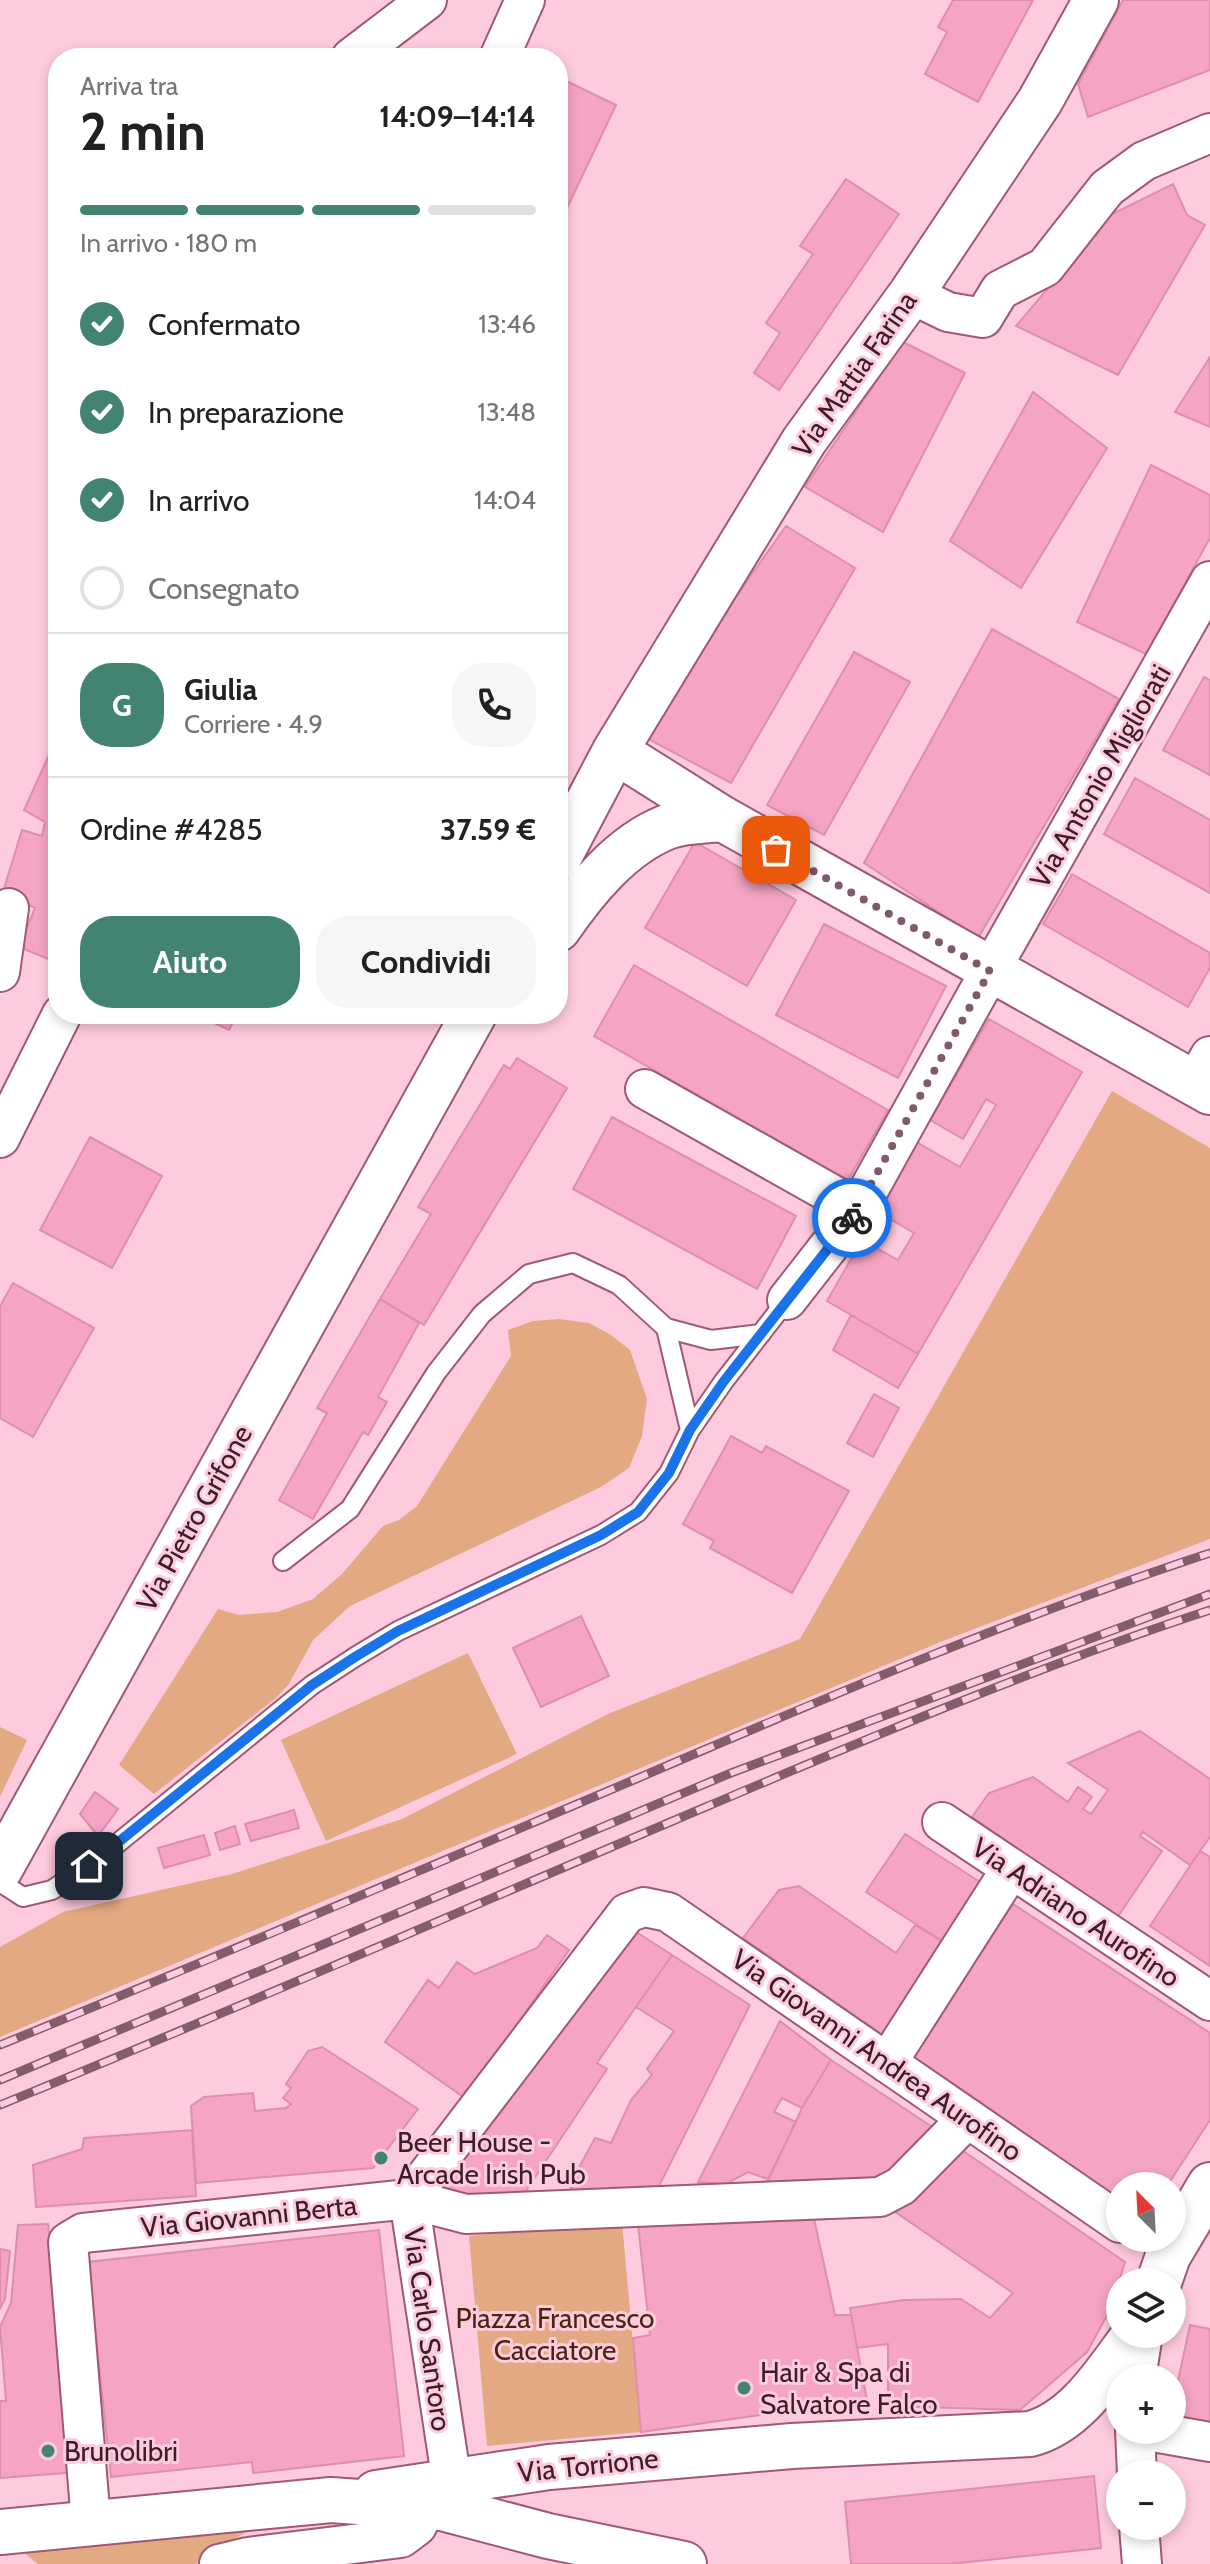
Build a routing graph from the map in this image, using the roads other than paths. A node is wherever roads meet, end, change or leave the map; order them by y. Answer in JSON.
{"nodes":[{"id":1,"x":427,"y":0,"type":"edge"},
{"id":2,"x":525,"y":0,"type":"edge"},
{"id":3,"x":1096,"y":0,"type":"edge"},
{"id":4,"x":364,"y":48,"type":"edge"},
{"id":5,"x":503,"y":48,"type":"edge"},
{"id":6,"x":1210,"y":133,"type":"edge"},
{"id":7,"x":911,"y":294,"type":"junction"},
{"id":8,"x":1210,"y":581,"type":"edge"},
{"id":9,"x":615,"y":751,"type":"junction"},
{"id":10,"x":723,"y":819,"type":"junction"},
{"id":11,"x":568,"y":840,"type":"edge"},
{"id":12,"x":9,"y":908,"type":"dead end"},
{"id":13,"x":568,"y":915,"type":"edge"},
{"id":14,"x":990,"y":971,"type":"junction"},
{"id":15,"x":0,"y":972,"type":"edge"},
{"id":16,"x":57,"y":1024,"type":"edge"},
{"id":17,"x":469,"y":1024,"type":"edge"},
{"id":18,"x":490,"y":1024,"type":"edge"},
{"id":19,"x":1205,"y":1077,"type":"edge"},
{"id":20,"x":645,"y":1089,"type":"dead end"},
{"id":21,"x":0,"y":1138,"type":"edge"},
{"id":22,"x":390,"y":1167,"type":"junction"},
{"id":23,"x":858,"y":1209,"type":"junction"},
{"id":24,"x":787,"y":1300,"type":"joint"},
{"id":25,"x":666,"y":1328,"type":"junction"},
{"id":26,"x":761,"y":1334,"type":"junction"},
{"id":27,"x":690,"y":1430,"type":"junction"},
{"id":28,"x":283,"y":1561,"type":"dead end"},
{"id":29,"x":942,"y":1822,"type":"dead end"},
{"id":30,"x":0,"y":1869,"type":"edge"},
{"id":31,"x":1011,"y":1869,"type":"junction"},
{"id":32,"x":0,"y":1882,"type":"edge"},
{"id":33,"x":627,"y":1913,"type":"joint"},
{"id":34,"x":1210,"y":2001,"type":"edge"},
{"id":35,"x":887,"y":2063,"type":"junction"},
{"id":36,"x":968,"y":2118,"type":"junction"},
{"id":37,"x":1210,"y":2185,"type":"edge"},
{"id":38,"x":409,"y":2199,"type":"junction"},
{"id":39,"x":1106,"y":2213,"type":"edge"},
{"id":40,"x":1156,"y":2259,"type":"edge"},
{"id":41,"x":1124,"y":2348,"type":"edge"},
{"id":42,"x":1186,"y":2438,"type":"edge"},
{"id":43,"x":1210,"y":2442,"type":"edge"},
{"id":44,"x":440,"y":2494,"type":"junction"},
{"id":45,"x":91,"y":2522,"type":"junction"},
{"id":46,"x":0,"y":2532,"type":"edge"},
{"id":47,"x":1140,"y":2540,"type":"edge"},
{"id":48,"x":219,"y":2564,"type":"edge"},
{"id":49,"x":684,"y":2564,"type":"edge"},
{"id":50,"x":1142,"y":2564,"type":"edge"}],
"edges":[{"from":1,"to":4,"type":"street"},
{"from":2,"to":5,"type":"street"},
{"from":3,"to":7,"type":"street","name":"Via Mattia Farina"},
{"from":6,"to":7,"type":"street"},
{"from":7,"to":9,"type":"street","name":"Via Mattia Farina"},
{"from":8,"to":14,"type":"street","name":"Via Antonio Migliorati"},
{"from":9,"to":10,"type":"street"},
{"from":9,"to":11,"type":"street"},
{"from":10,"to":13,"type":"street"},
{"from":10,"to":14,"type":"street"},
{"from":12,"to":15,"type":"street"},
{"from":14,"to":19,"type":"street"},
{"from":14,"to":23,"type":"street","name":"Via Antonio Migliorati"},
{"from":16,"to":21,"type":"street"},
{"from":17,"to":22,"type":"street","name":"Via Pietro Grifone"},
{"from":18,"to":22,"type":"street","name":"Via Pietro Grifone"},
{"from":20,"to":23,"type":"street"},
{"from":22,"to":30,"type":"street","name":"Via Pietro Grifone"},
{"from":23,"to":24,"type":"street","name":"Via Antonio Migliorati"},
{"from":24,"to":26,"type":"lane"},
{"from":25,"to":26,"type":"lane"},
{"from":25,"to":27,"type":"lane"},
{"from":25,"to":28,"type":"lane"},
{"from":26,"to":27,"type":"lane"},
{"from":27,"to":32,"type":"lane"},
{"from":29,"to":31,"type":"street","name":"Via Adriano Aurofino"},
{"from":31,"to":34,"type":"street","name":"Via Adriano Aurofino"},
{"from":31,"to":35,"type":"street"},
{"from":33,"to":35,"type":"street","name":"Via Giovanni Andrea Aurofino"},
{"from":33,"to":38,"type":"street","name":"Via Carlo Santoro"},
{"from":35,"to":36,"type":"street","name":"Via Giovanni Andrea Aurofino"},
{"from":36,"to":38,"type":"street","name":"Via Giovanni Berta"},
{"from":36,"to":39,"type":"street","name":"Via Giovanni Andrea Aurofino"},
{"from":37,"to":40,"type":"street"},
{"from":38,"to":44,"type":"street","name":"Via Carlo Santoro"},
{"from":38,"to":45,"type":"street","name":"Via Giovanni Berta"},
{"from":41,"to":44,"type":"street","name":"Via Torrione"},
{"from":42,"to":43,"type":"street"},
{"from":44,"to":45,"type":"street"},
{"from":44,"to":48,"type":"street"},
{"from":44,"to":49,"type":"street"},
{"from":45,"to":46,"type":"street"},
{"from":47,"to":50,"type":"street"}]}
